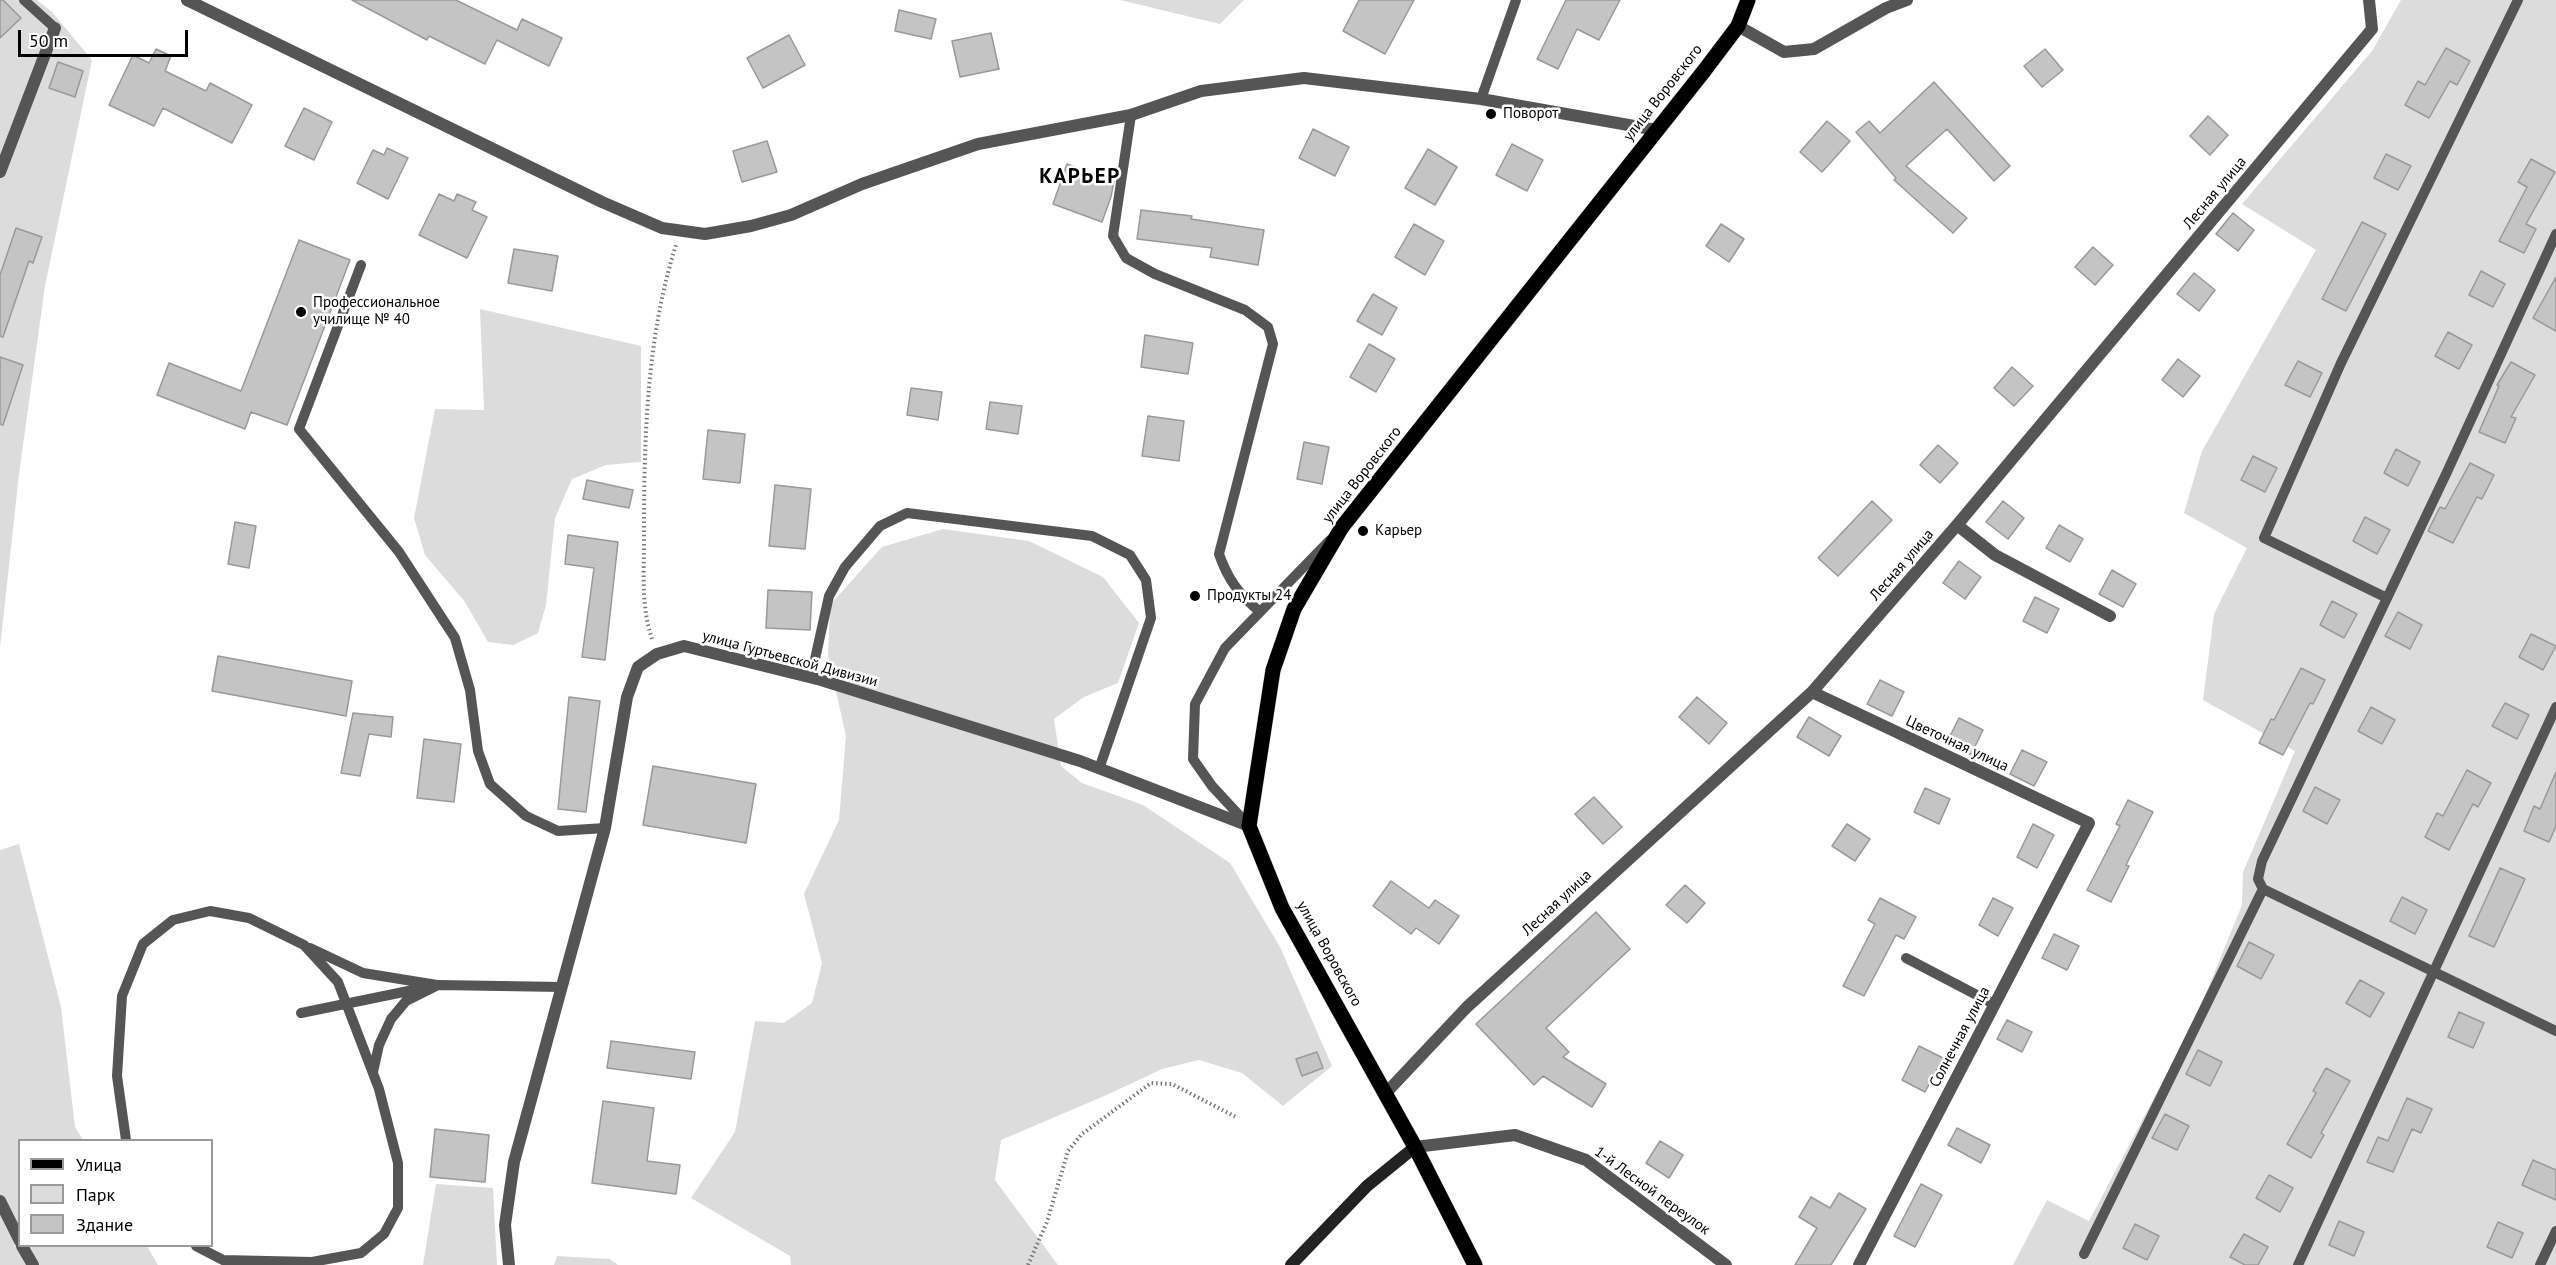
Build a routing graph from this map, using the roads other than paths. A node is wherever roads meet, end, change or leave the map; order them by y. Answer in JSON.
{"nodes":[{"id":1,"x":24,"y":0,"type":"edge"},
{"id":2,"x":187,"y":0,"type":"edge"},
{"id":3,"x":1516,"y":0,"type":"edge"},
{"id":4,"x":1748,"y":0,"type":"edge"},
{"id":5,"x":1907,"y":0,"type":"edge"},
{"id":6,"x":2369,"y":0,"type":"edge"},
{"id":7,"x":2518,"y":0,"type":"edge"},
{"id":8,"x":1738,"y":26,"type":"junction"},
{"id":9,"x":55,"y":28,"type":"joint"},
{"id":10,"x":1481,"y":99,"type":"junction"},
{"id":11,"x":1131,"y":115,"type":"junction"},
{"id":12,"x":1657,"y":130,"type":"junction"},
{"id":13,"x":0,"y":172,"type":"edge"},
{"id":14,"x":2556,"y":234,"type":"edge"},
{"id":15,"x":361,"y":265,"type":"dead end"},
{"id":16,"x":1957,"y":525,"type":"junction"},
{"id":17,"x":1342,"y":527,"type":"junction"},
{"id":18,"x":2387,"y":598,"type":"junction"},
{"id":19,"x":1260,"y":612,"type":"junction"},
{"id":20,"x":2110,"y":616,"type":"dead end"},
{"id":21,"x":811,"y":677,"type":"junction"},
{"id":22,"x":1812,"y":692,"type":"junction"},
{"id":23,"x":2556,"y":707,"type":"edge"},
{"id":24,"x":1099,"y":769,"type":"junction"},
{"id":25,"x":2089,"y":823,"type":"joint"},
{"id":26,"x":1249,"y":826,"type":"junction"},
{"id":27,"x":605,"y":828,"type":"junction"},
{"id":28,"x":2263,"y":890,"type":"junction"},
{"id":29,"x":304,"y":945,"type":"junction"},
{"id":30,"x":1906,"y":958,"type":"dead end"},
{"id":31,"x":2432,"y":972,"type":"junction"},
{"id":32,"x":438,"y":986,"type":"junction"},
{"id":33,"x":562,"y":987,"type":"junction"},
{"id":34,"x":347,"y":1004,"type":"junction"},
{"id":35,"x":1994,"y":1004,"type":"junction"},
{"id":36,"x":301,"y":1013,"type":"dead end"},
{"id":37,"x":2556,"y":1031,"type":"edge"},
{"id":38,"x":373,"y":1072,"type":"junction"},
{"id":39,"x":1385,"y":1094,"type":"junction"},
{"id":40,"x":126,"y":1139,"type":"edge"},
{"id":41,"x":1415,"y":1147,"type":"junction"},
{"id":42,"x":0,"y":1201,"type":"edge"},
{"id":43,"x":2556,"y":1231,"type":"edge"},
{"id":44,"x":18,"y":1237,"type":"edge"},
{"id":45,"x":23,"y":1247,"type":"edge"},
{"id":46,"x":200,"y":1247,"type":"edge"},
{"id":47,"x":2084,"y":1254,"type":"dead end"},
{"id":48,"x":33,"y":1265,"type":"edge"},
{"id":49,"x":509,"y":1265,"type":"edge"},
{"id":50,"x":1291,"y":1265,"type":"edge"},
{"id":51,"x":1475,"y":1265,"type":"edge"},
{"id":52,"x":1726,"y":1265,"type":"edge"},
{"id":53,"x":1858,"y":1265,"type":"edge"},
{"id":54,"x":2298,"y":1265,"type":"edge"},
{"id":55,"x":2540,"y":1265,"type":"edge"}],
"edges":[{"from":1,"to":9,"type":"lane"},
{"from":2,"to":11,"type":"street"},
{"from":3,"to":10,"type":"lane"},
{"from":4,"to":8,"type":"main road","name":"улица Воровского"},
{"from":5,"to":8,"type":"street"},
{"from":6,"to":16,"type":"street","name":"Лесная улица"},
{"from":7,"to":18,"type":"lane"},
{"from":8,"to":12,"type":"main road","name":"улица Воровского"},
{"from":9,"to":13,"type":"street"},
{"from":10,"to":11,"type":"street"},
{"from":10,"to":12,"type":"street"},
{"from":11,"to":19,"type":"lane"},
{"from":12,"to":17,"type":"main road","name":"улица Воровского"},
{"from":14,"to":18,"type":"lane"},
{"from":15,"to":27,"type":"lane"},
{"from":16,"to":20,"type":"street"},
{"from":16,"to":22,"type":"street","name":"Лесная улица"},
{"from":17,"to":19,"type":"lane"},
{"from":17,"to":26,"type":"main road","name":"улица Воровского"},
{"from":18,"to":28,"type":"lane"},
{"from":19,"to":26,"type":"lane"},
{"from":21,"to":24,"type":"street","name":"улица Гуртьевской Дивизии"},
{"from":21,"to":24,"type":"lane"},
{"from":21,"to":27,"type":"street","name":"улица Гуртьевской Дивизии"},
{"from":22,"to":25,"type":"street","name":"Цветочная улица"},
{"from":22,"to":39,"type":"street","name":"Лесная улица"},
{"from":23,"to":31,"type":"lane"},
{"from":24,"to":26,"type":"street","name":"улица Гуртьевской Дивизии"},
{"from":25,"to":35,"type":"street","name":"Солнечная улица"},
{"from":26,"to":39,"type":"main road","name":"улица Воровского"},
{"from":27,"to":33,"type":"street","name":"улица Гуртьевской Дивизии"},
{"from":28,"to":31,"type":"lane"},
{"from":28,"to":47,"type":"lane"},
{"from":29,"to":32,"type":"lane"},
{"from":29,"to":34,"type":"lane"},
{"from":29,"to":40,"type":"lane"},
{"from":30,"to":35,"type":"lane"},
{"from":31,"to":37,"type":"lane"},
{"from":31,"to":54,"type":"lane"},
{"from":32,"to":33,"type":"lane"},
{"from":32,"to":34,"type":"lane"},
{"from":32,"to":38,"type":"lane"},
{"from":33,"to":49,"type":"street","name":"улица Гуртьевской Дивизии"},
{"from":34,"to":36,"type":"lane"},
{"from":34,"to":38,"type":"lane"},
{"from":35,"to":53,"type":"street","name":"Солнечная улица"},
{"from":38,"to":46,"type":"lane"},
{"from":39,"to":41,"type":"main road","name":"улица Воровского"},
{"from":41,"to":50,"type":"street"},
{"from":41,"to":51,"type":"main road","name":"улица Воровского"},
{"from":41,"to":52,"type":"street","name":"1-й Лесной переулок"},
{"from":42,"to":44,"type":"street"},
{"from":43,"to":55,"type":"lane"},
{"from":45,"to":48,"type":"street"}]}
